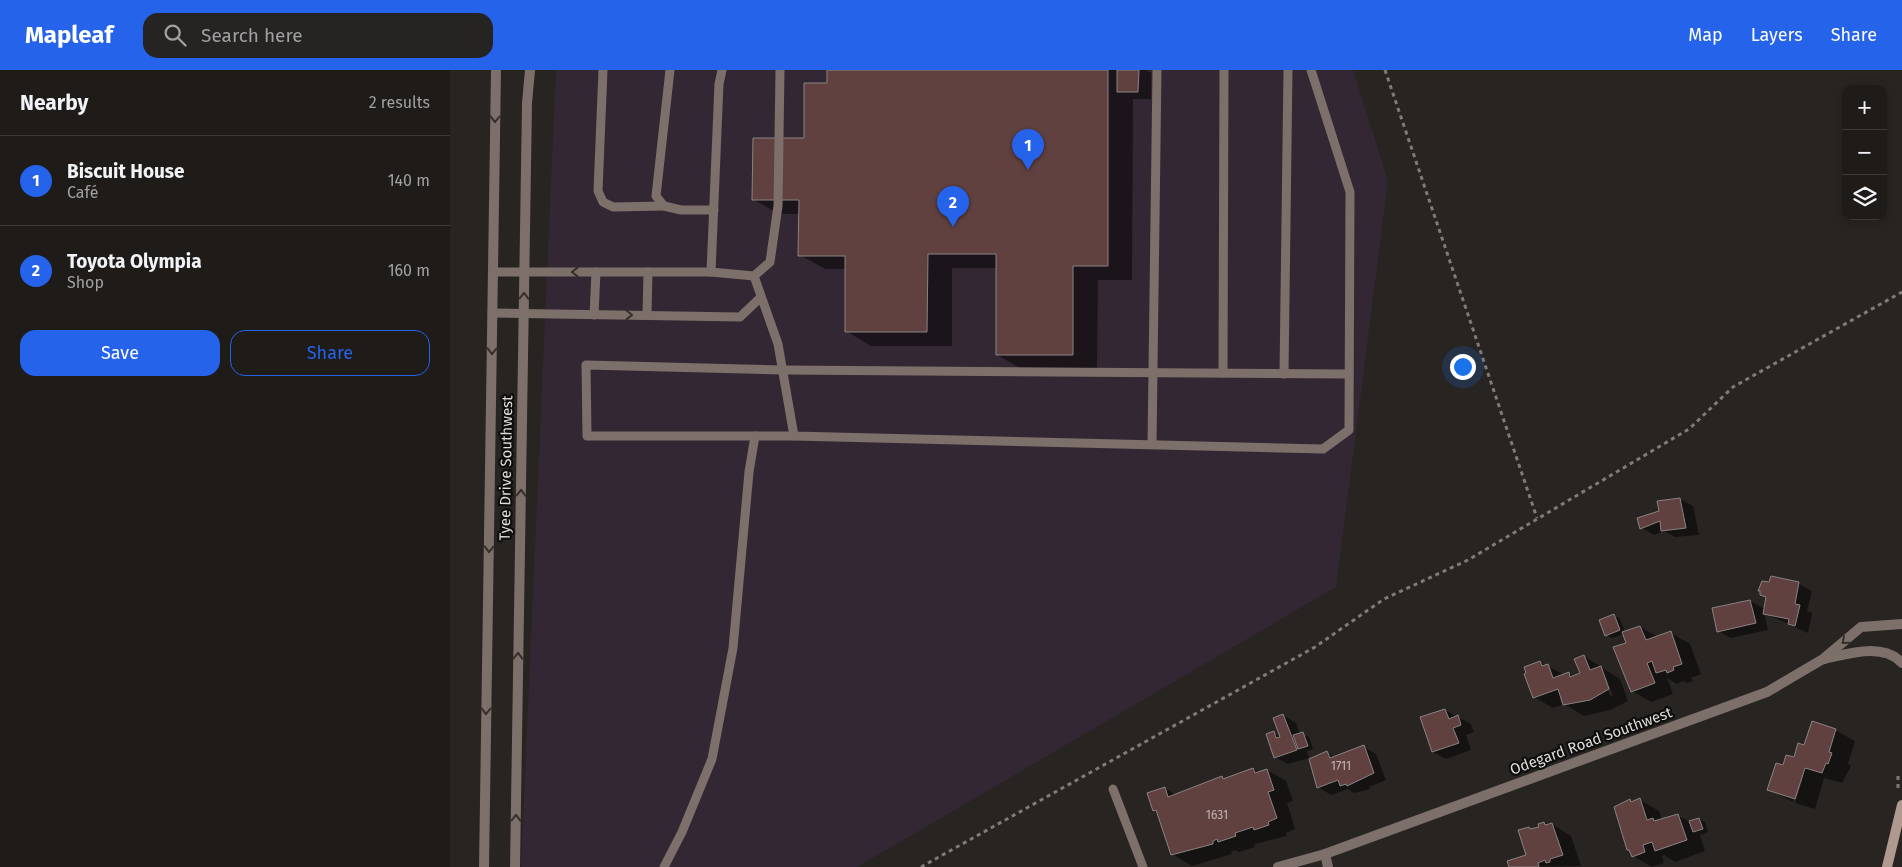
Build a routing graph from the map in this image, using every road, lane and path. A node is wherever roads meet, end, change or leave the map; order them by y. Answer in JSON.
{"nodes":[{"id":1,"x":496,"y":70,"type":"edge"},
{"id":2,"x":530,"y":70,"type":"edge"},
{"id":3,"x":603,"y":70,"type":"edge"},
{"id":4,"x":670,"y":70,"type":"edge"},
{"id":5,"x":722,"y":70,"type":"edge"},
{"id":6,"x":780,"y":70,"type":"edge"},
{"id":7,"x":1157,"y":70,"type":"edge"},
{"id":8,"x":1224,"y":70,"type":"edge"},
{"id":9,"x":1288,"y":70,"type":"edge"},
{"id":10,"x":1311,"y":70,"type":"edge"},
{"id":11,"x":1385,"y":70,"type":"edge"},
{"id":12,"x":664,"y":206,"type":"junction"},
{"id":13,"x":714,"y":210,"type":"junction"},
{"id":14,"x":493,"y":272,"type":"junction"},
{"id":15,"x":524,"y":272,"type":"junction"},
{"id":16,"x":596,"y":272,"type":"junction"},
{"id":17,"x":648,"y":272,"type":"junction"},
{"id":18,"x":711,"y":272,"type":"junction"},
{"id":19,"x":754,"y":276,"type":"junction"},
{"id":20,"x":1902,"y":292,"type":"edge"},
{"id":21,"x":760,"y":298,"type":"junction"},
{"id":22,"x":492,"y":313,"type":"junction"},
{"id":23,"x":524,"y":314,"type":"junction"},
{"id":24,"x":594,"y":315,"type":"junction"},
{"id":25,"x":647,"y":315,"type":"junction"},
{"id":26,"x":783,"y":370,"type":"junction"},
{"id":27,"x":1153,"y":372,"type":"junction"},
{"id":28,"x":1223,"y":373,"type":"junction"},
{"id":29,"x":1284,"y":374,"type":"junction"},
{"id":30,"x":1349,"y":374,"type":"junction"},
{"id":31,"x":755,"y":436,"type":"junction"},
{"id":32,"x":794,"y":436,"type":"junction"},
{"id":33,"x":1152,"y":444,"type":"junction"},
{"id":34,"x":1537,"y":518,"type":"junction"},
{"id":35,"x":1902,"y":624,"type":"edge"},
{"id":36,"x":1824,"y":659,"type":"junction"},
{"id":37,"x":1902,"y":663,"type":"edge"},
{"id":38,"x":1113,"y":788,"type":"dead end"},
{"id":39,"x":1902,"y":805,"type":"edge"},
{"id":40,"x":1325,"y":854,"type":"junction"},
{"id":41,"x":484,"y":867,"type":"edge"},
{"id":42,"x":515,"y":867,"type":"edge"},
{"id":43,"x":664,"y":867,"type":"edge"},
{"id":44,"x":921,"y":867,"type":"edge"},
{"id":45,"x":1143,"y":867,"type":"edge"},
{"id":46,"x":1278,"y":867,"type":"edge"},
{"id":47,"x":1328,"y":867,"type":"edge"},
{"id":48,"x":1887,"y":867,"type":"edge"}],
"edges":[{"from":1,"to":14,"type":"street","name":"Tyee Drive Southwest","one_way":true},
{"from":2,"to":15,"type":"street","name":"Tyee Drive Southwest"},
{"from":3,"to":12,"type":"lane"},
{"from":4,"to":12,"type":"lane"},
{"from":5,"to":13,"type":"lane"},
{"from":6,"to":19,"type":"lane"},
{"from":7,"to":27,"type":"lane"},
{"from":8,"to":28,"type":"lane"},
{"from":9,"to":29,"type":"lane"},
{"from":10,"to":30,"type":"lane"},
{"from":11,"to":34,"type":"path"},
{"from":12,"to":13,"type":"lane"},
{"from":13,"to":18,"type":"lane"},
{"from":14,"to":15,"type":"lane"},
{"from":14,"to":22,"type":"street","name":"Tyee Drive Southwest"},
{"from":16,"to":15,"type":"lane","one_way":true},
{"from":23,"to":15,"type":"street","name":"Tyee Drive Southwest","one_way":true},
{"from":16,"to":17,"type":"lane"},
{"from":16,"to":24,"type":"lane"},
{"from":17,"to":18,"type":"lane"},
{"from":17,"to":25,"type":"lane"},
{"from":18,"to":19,"type":"lane"},
{"from":19,"to":21,"type":"lane"},
{"from":20,"to":34,"type":"path"},
{"from":21,"to":25,"type":"lane"},
{"from":21,"to":26,"type":"lane"},
{"from":22,"to":23,"type":"lane"},
{"from":22,"to":41,"type":"street","name":"Tyee Drive Southwest","one_way":true},
{"from":23,"to":24,"type":"lane"},
{"from":42,"to":23,"type":"street","name":"Tyee Drive Southwest","one_way":true},
{"from":24,"to":25,"type":"lane","one_way":true},
{"from":26,"to":27,"type":"lane"},
{"from":26,"to":31,"type":"lane"},
{"from":26,"to":32,"type":"lane"},
{"from":27,"to":28,"type":"lane"},
{"from":27,"to":33,"type":"lane"},
{"from":28,"to":29,"type":"lane"},
{"from":29,"to":30,"type":"lane"},
{"from":30,"to":33,"type":"lane"},
{"from":31,"to":32,"type":"lane"},
{"from":31,"to":43,"type":"lane"},
{"from":32,"to":33,"type":"lane"},
{"from":34,"to":44,"type":"path"},
{"from":35,"to":36,"type":"street","name":"Odegard Road Southwest","one_way":true},
{"from":36,"to":37,"type":"street"},
{"from":36,"to":40,"type":"street","name":"Odegard Road Southwest"},
{"from":38,"to":45,"type":"lane"},
{"from":39,"to":48,"type":"main road"},
{"from":40,"to":46,"type":"street","name":"Odegard Road Southwest"},
{"from":40,"to":47,"type":"street"}]}
